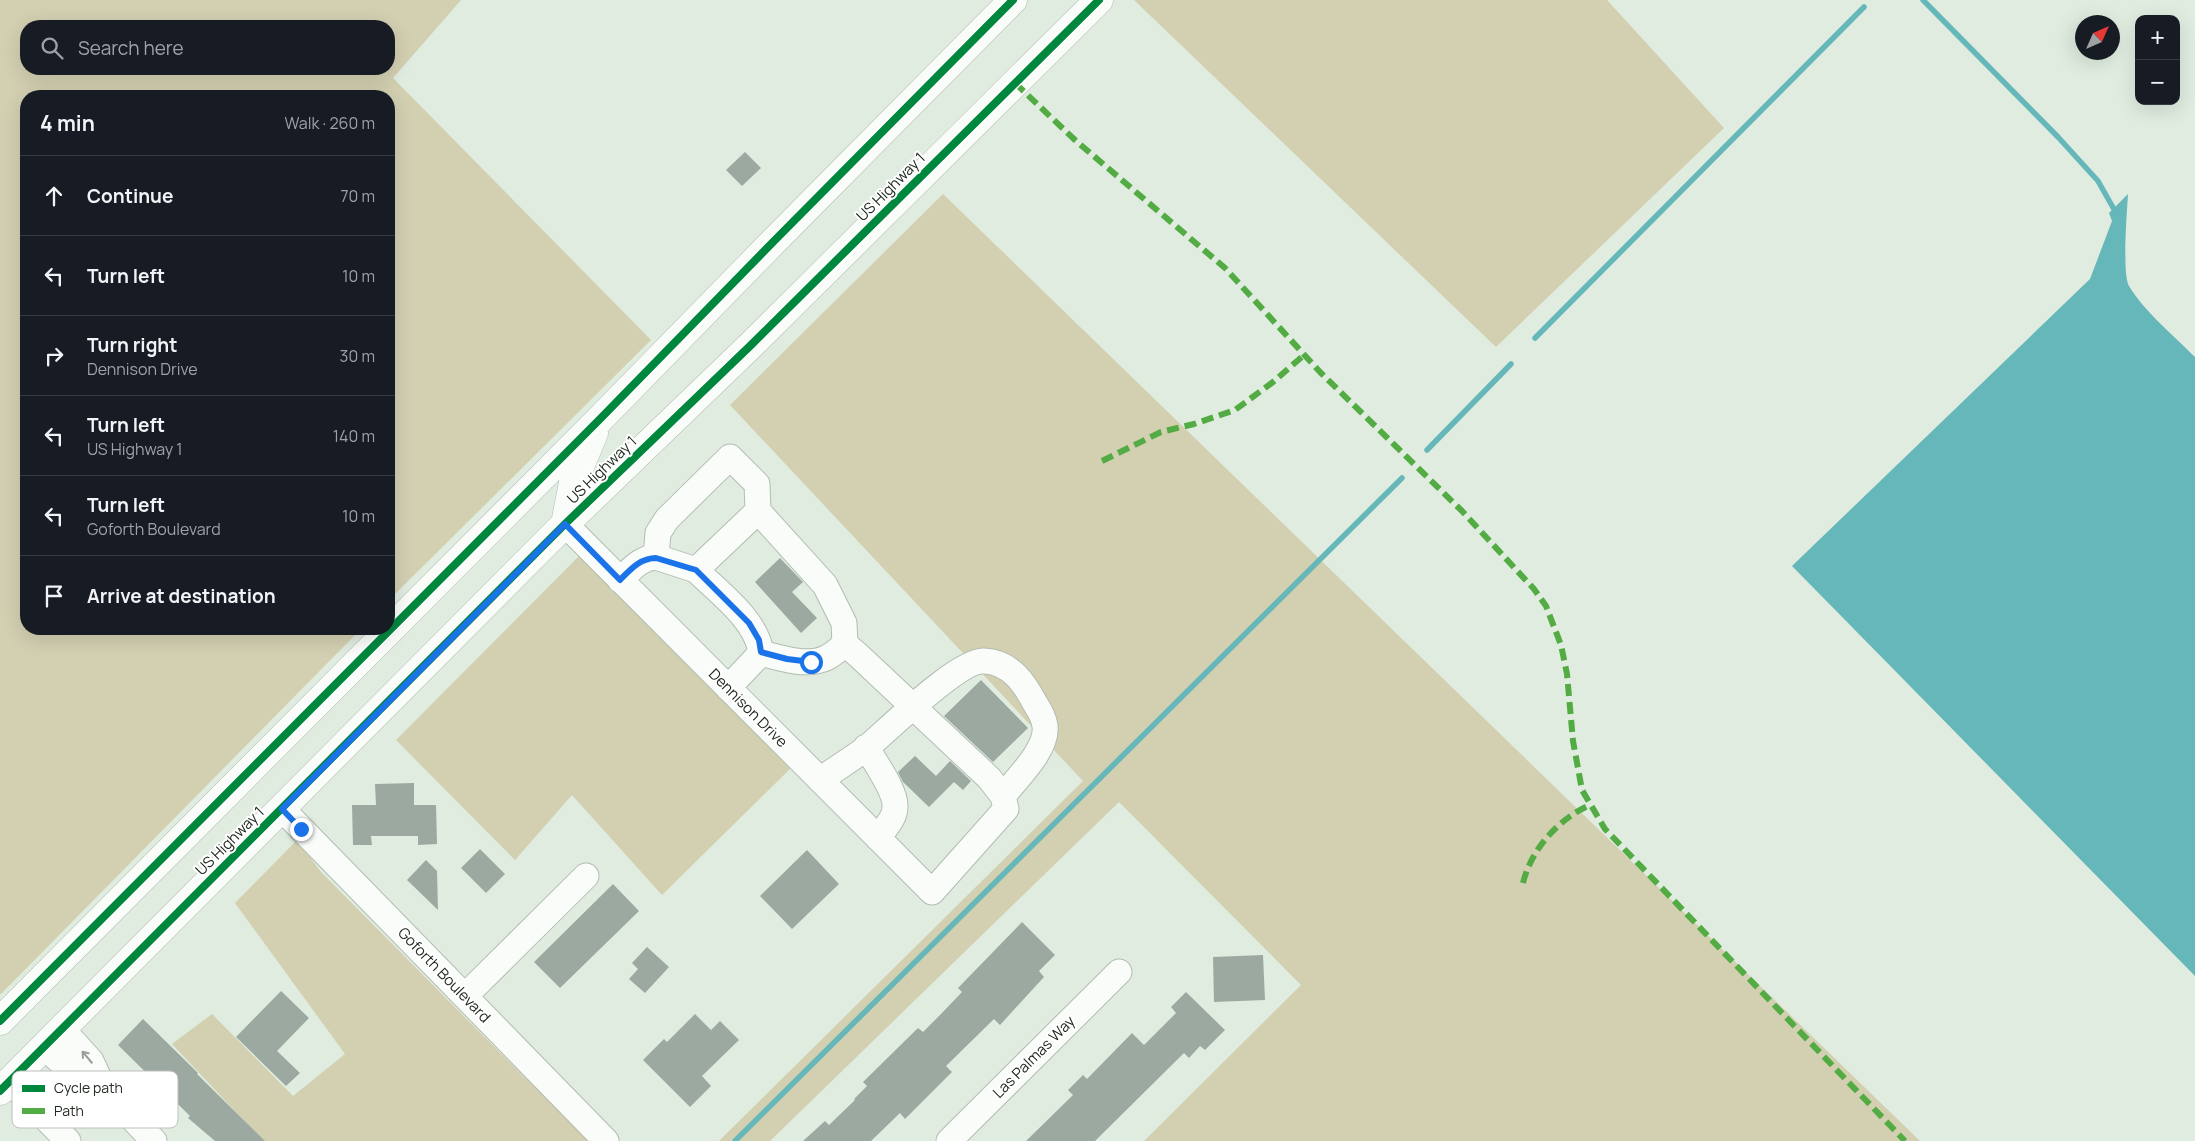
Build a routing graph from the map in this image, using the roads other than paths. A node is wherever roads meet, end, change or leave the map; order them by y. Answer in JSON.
{"nodes":[{"id":1,"x":1013,"y":0,"type":"edge"},
{"id":2,"x":1099,"y":0,"type":"edge"},
{"id":3,"x":599,"y":420,"type":"junction"},
{"id":4,"x":758,"y":511,"type":"junction"},
{"id":5,"x":565,"y":524,"type":"junction"},
{"id":6,"x":656,"y":558,"type":"junction"},
{"id":7,"x":696,"y":570,"type":"junction"},
{"id":8,"x":620,"y":580,"type":"junction"},
{"id":9,"x":395,"y":625,"type":"edge"},
{"id":10,"x":385,"y":635,"type":"edge"},
{"id":11,"x":845,"y":644,"type":"junction"},
{"id":12,"x":761,"y":652,"type":"junction"},
{"id":13,"x":728,"y":688,"type":"junction"},
{"id":14,"x":913,"y":706,"type":"junction"},
{"id":15,"x":866,"y":747,"type":"junction"},
{"id":16,"x":820,"y":780,"type":"junction"},
{"id":17,"x":1004,"y":796,"type":"junction"},
{"id":18,"x":282,"y":809,"type":"junction"},
{"id":19,"x":878,"y":838,"type":"junction"},
{"id":20,"x":586,"y":876,"type":"dead end"},
{"id":21,"x":1119,"y":972,"type":"dead end"},
{"id":22,"x":464,"y":996,"type":"junction"},
{"id":23,"x":0,"y":1021,"type":"edge"},
{"id":24,"x":53,"y":1038,"type":"junction"},
{"id":25,"x":20,"y":1071,"type":"edge"},
{"id":26,"x":75,"y":1071,"type":"edge"},
{"id":27,"x":53,"y":1128,"type":"edge"},
{"id":28,"x":142,"y":1128,"type":"edge"},
{"id":29,"x":68,"y":1141,"type":"edge"},
{"id":30,"x":154,"y":1141,"type":"edge"},
{"id":31,"x":606,"y":1141,"type":"edge"},
{"id":32,"x":949,"y":1141,"type":"edge"}],
"edges":[{"from":1,"to":3,"type":"main road"},
{"from":2,"to":5,"type":"main road","name":"US Highway 1"},
{"from":3,"to":5,"type":"main road"},
{"from":3,"to":9,"type":"main road"},
{"from":4,"to":6,"type":"street"},
{"from":4,"to":7,"type":"street"},
{"from":4,"to":11,"type":"street"},
{"from":5,"to":8,"type":"street","name":"Dennison Drive"},
{"from":5,"to":18,"type":"main road","name":"US Highway 1"},
{"from":6,"to":7,"type":"street"},
{"from":6,"to":8,"type":"street"},
{"from":7,"to":12,"type":"street"},
{"from":8,"to":13,"type":"street","name":"Dennison Drive"},
{"from":10,"to":23,"type":"main road"},
{"from":11,"to":12,"type":"street"},
{"from":11,"to":14,"type":"street"},
{"from":12,"to":13,"type":"street"},
{"from":13,"to":16,"type":"street","name":"Dennison Drive"},
{"from":14,"to":15,"type":"street"},
{"from":14,"to":17,"type":"street"},
{"from":14,"to":17,"type":"street"},
{"from":15,"to":16,"type":"street"},
{"from":15,"to":19,"type":"street"},
{"from":16,"to":19,"type":"street","name":"Dennison Drive"},
{"from":17,"to":19,"type":"street","name":"Dennison Drive"},
{"from":18,"to":22,"type":"street","name":"Goforth Boulevard"},
{"from":18,"to":24,"type":"main road","name":"US Highway 1"},
{"from":20,"to":22,"type":"street"},
{"from":21,"to":32,"type":"street","name":"Las Palmas Way"},
{"from":22,"to":31,"type":"street","name":"Goforth Boulevard"},
{"from":24,"to":25,"type":"main road","name":"US Highway 1"},
{"from":24,"to":26,"type":"street"},
{"from":27,"to":29,"type":"street"},
{"from":28,"to":30,"type":"street"}]}
